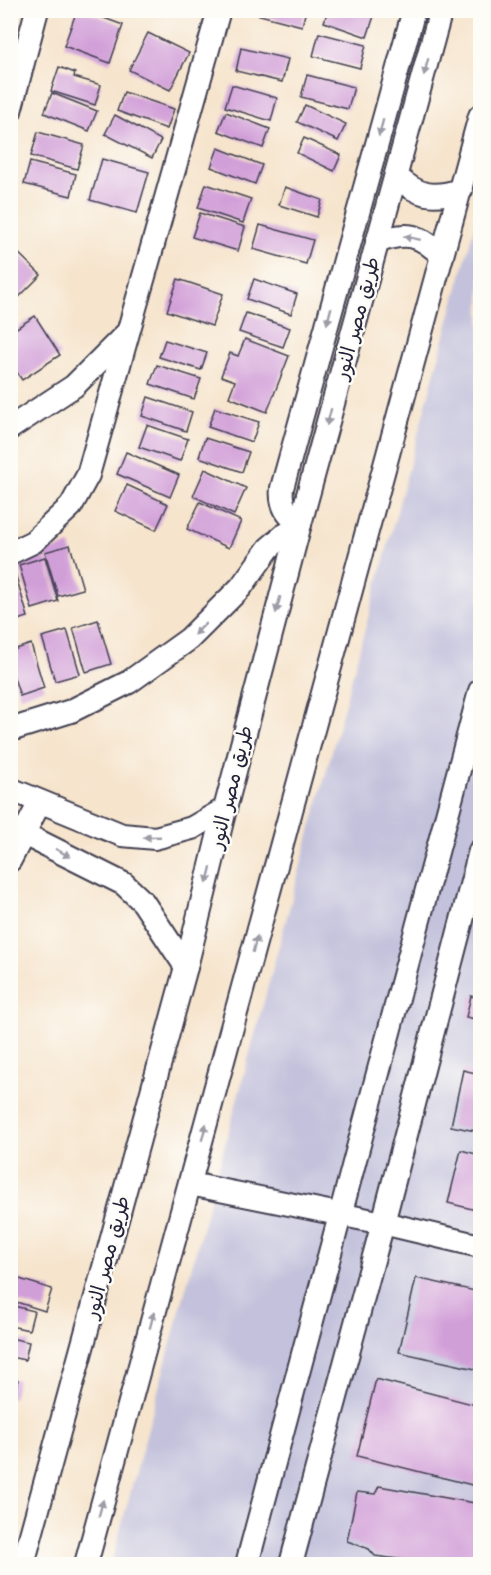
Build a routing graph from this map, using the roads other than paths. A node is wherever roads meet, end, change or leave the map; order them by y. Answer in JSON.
{"nodes":[{"id":1,"x":38,"y":10,"type":"edge"},
{"id":2,"x":219,"y":10,"type":"edge"},
{"id":3,"x":414,"y":10,"type":"edge"},
{"id":4,"x":441,"y":10,"type":"edge"},
{"id":5,"x":10,"y":111,"type":"edge"},
{"id":6,"x":480,"y":116,"type":"edge"},
{"id":7,"x":396,"y":176,"type":"junction"},
{"id":8,"x":461,"y":190,"type":"junction"},
{"id":9,"x":378,"y":242,"type":"junction"},
{"id":10,"x":442,"y":256,"type":"junction"},
{"id":11,"x":126,"y":334,"type":"junction"},
{"id":12,"x":10,"y":428,"type":"edge"},
{"id":13,"x":299,"y":526,"type":"junction"},
{"id":14,"x":10,"y":552,"type":"edge"},
{"id":15,"x":480,"y":691,"type":"edge"},
{"id":16,"x":10,"y":730,"type":"edge"},
{"id":17,"x":10,"y":789,"type":"edge"},
{"id":18,"x":40,"y":802,"type":"junction"},
{"id":19,"x":225,"y":809,"type":"junction"},
{"id":20,"x":18,"y":830,"type":"edge"},
{"id":21,"x":480,"y":851,"type":"edge"},
{"id":22,"x":10,"y":861,"type":"edge"},
{"id":23,"x":186,"y":967,"type":"junction"},
{"id":24,"x":190,"y":1184,"type":"junction"},
{"id":25,"x":341,"y":1215,"type":"junction"},
{"id":26,"x":383,"y":1223,"type":"junction"},
{"id":27,"x":480,"y":1246,"type":"edge"},
{"id":28,"x":23,"y":1564,"type":"edge"},
{"id":29,"x":87,"y":1564,"type":"edge"},
{"id":30,"x":247,"y":1564,"type":"edge"},
{"id":31,"x":291,"y":1564,"type":"edge"}],
"edges":[{"from":1,"to":5,"type":"street"},
{"from":2,"to":11,"type":"street"},
{"from":3,"to":13,"type":"street","one_way":true},
{"from":4,"to":7,"type":"street","name":"طريق مصر النور","one_way":true},
{"from":6,"to":8,"type":"street"},
{"from":7,"to":8,"type":"street"},
{"from":7,"to":9,"type":"street","name":"طريق مصر النور"},
{"from":8,"to":10,"type":"street"},
{"from":10,"to":9,"type":"street","one_way":true},
{"from":9,"to":13,"type":"street","name":"طريق مصر النور","one_way":true},
{"from":24,"to":10,"type":"street","one_way":true},
{"from":11,"to":12,"type":"street"},
{"from":11,"to":14,"type":"street"},
{"from":13,"to":16,"type":"street","one_way":true},
{"from":13,"to":19,"type":"street","name":"طريق مصر النور","one_way":true},
{"from":15,"to":25,"type":"street"},
{"from":17,"to":18,"type":"street"},
{"from":19,"to":18,"type":"street","one_way":true},
{"from":18,"to":20,"type":"street"},
{"from":19,"to":23,"type":"street","name":"طريق مصر النور","one_way":true},
{"from":20,"to":22,"type":"street"},
{"from":20,"to":23,"type":"street","one_way":true},
{"from":21,"to":26,"type":"street"},
{"from":23,"to":28,"type":"street","name":"طريق مصر النور"},
{"from":24,"to":25,"type":"street"},
{"from":29,"to":24,"type":"street","one_way":true},
{"from":25,"to":26,"type":"street"},
{"from":25,"to":30,"type":"street"},
{"from":26,"to":27,"type":"street"},
{"from":26,"to":31,"type":"street"}]}
